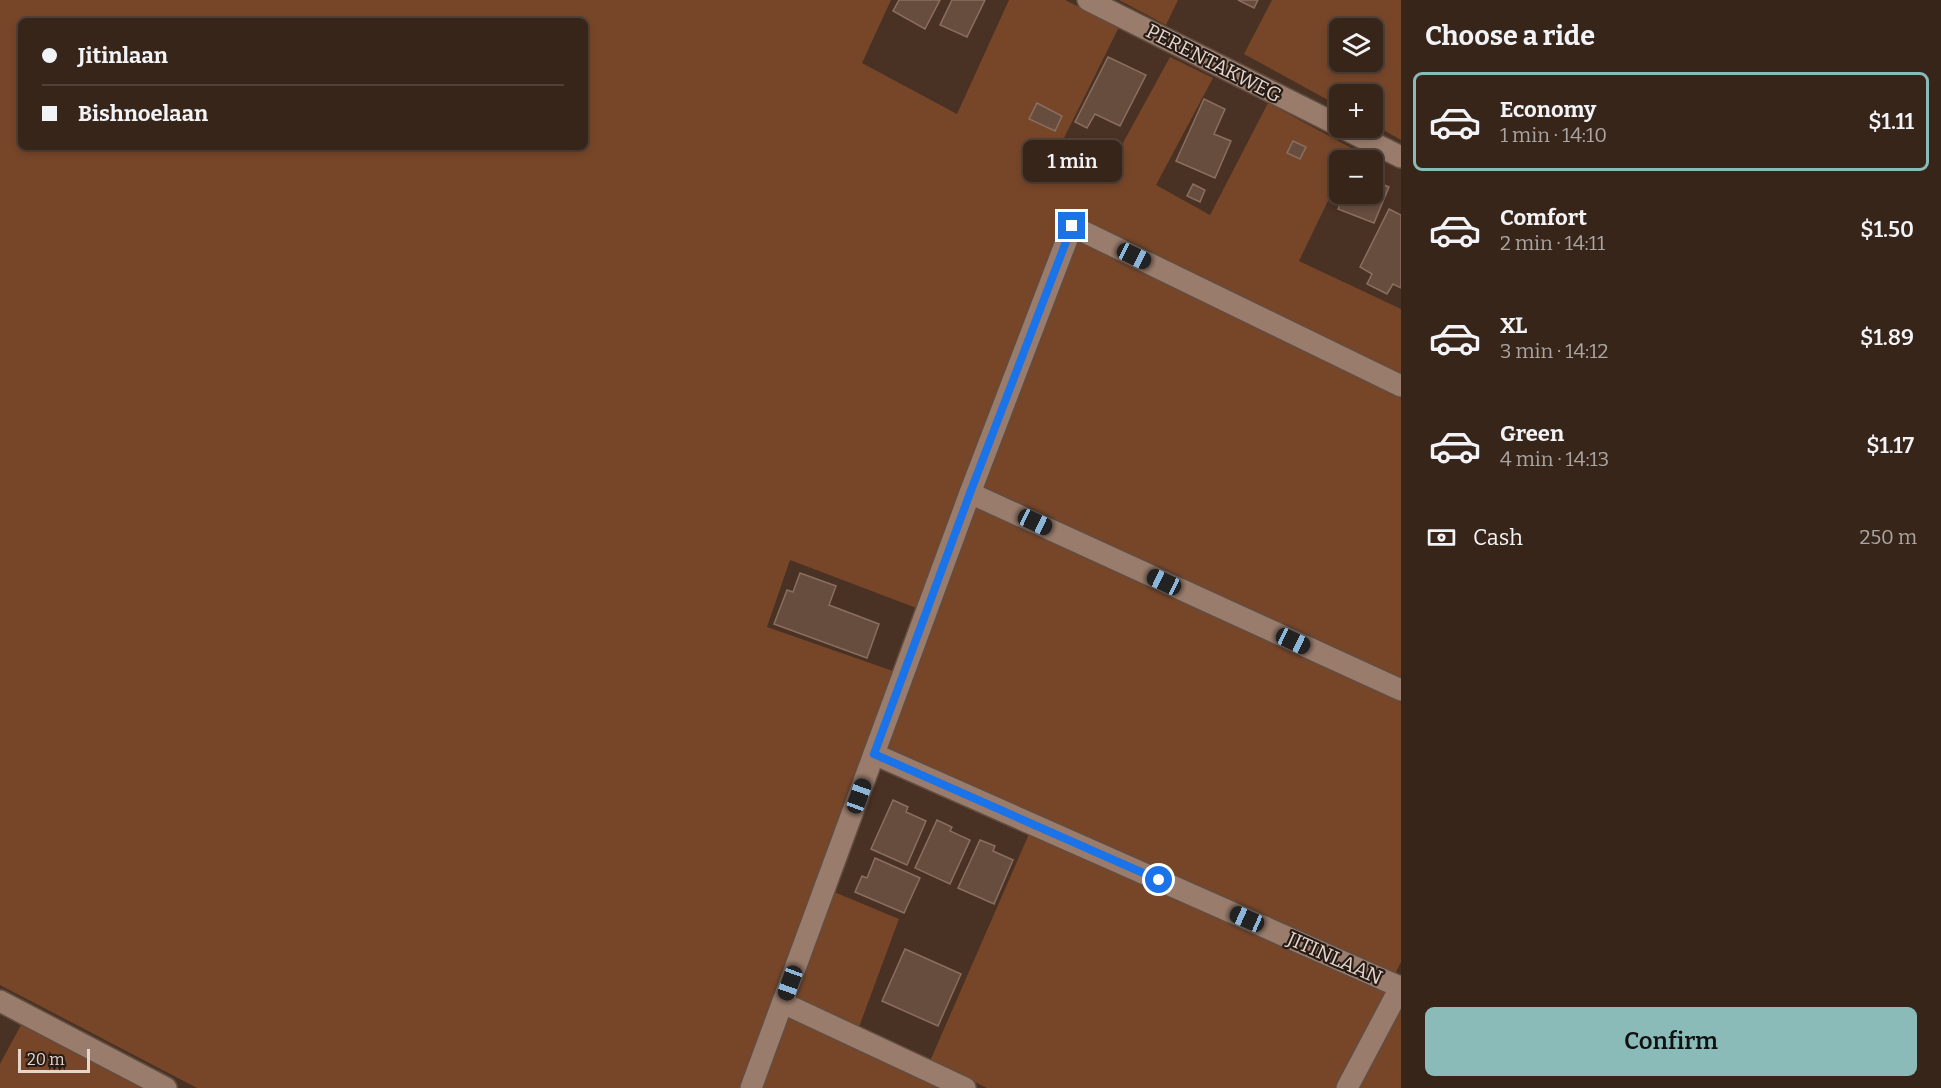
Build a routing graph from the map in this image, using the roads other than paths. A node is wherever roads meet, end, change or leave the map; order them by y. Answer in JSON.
{"nodes":[{"id":1,"x":1088,"y":0,"type":"edge"},
{"id":2,"x":1329,"y":121,"type":"edge"},
{"id":3,"x":1363,"y":138,"type":"edge"},
{"id":4,"x":1401,"y":157,"type":"edge"},
{"id":5,"x":1401,"y":386,"type":"edge"},
{"id":6,"x":970,"y":493,"type":"junction"},
{"id":7,"x":1401,"y":690,"type":"edge"},
{"id":8,"x":874,"y":754,"type":"junction"},
{"id":9,"x":1401,"y":987,"type":"edge"},
{"id":10,"x":0,"y":1001,"type":"edge"},
{"id":11,"x":783,"y":1003,"type":"junction"},
{"id":12,"x":166,"y":1088,"type":"edge"},
{"id":13,"x":751,"y":1088,"type":"edge"},
{"id":14,"x":965,"y":1088,"type":"edge"},
{"id":15,"x":1347,"y":1088,"type":"edge"}],
"edges":[{"from":1,"to":2,"type":"street","name":"PERENTAKWEG"},
{"from":3,"to":4,"type":"street","name":"PERENTAKWEG"},
{"from":5,"to":6,"type":"street"},
{"from":6,"to":7,"type":"street"},
{"from":6,"to":8,"type":"street"},
{"from":8,"to":9,"type":"street","name":"JITINLAAN"},
{"from":8,"to":11,"type":"street"},
{"from":9,"to":15,"type":"street"},
{"from":10,"to":12,"type":"street"},
{"from":11,"to":13,"type":"street"},
{"from":11,"to":14,"type":"street"}]}
